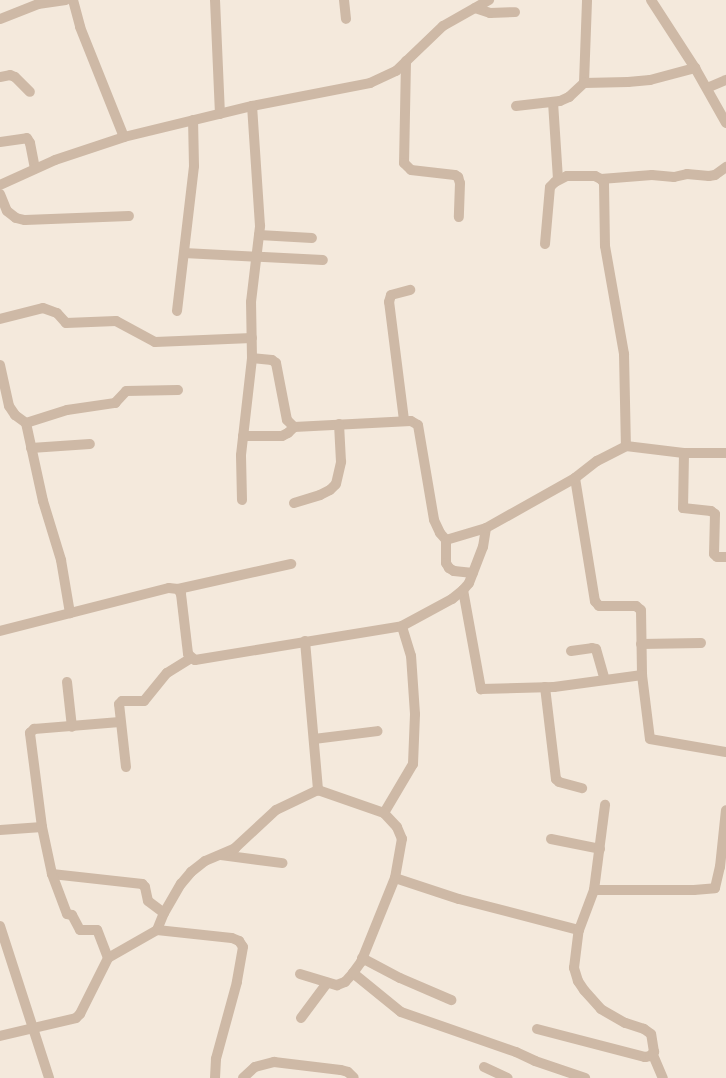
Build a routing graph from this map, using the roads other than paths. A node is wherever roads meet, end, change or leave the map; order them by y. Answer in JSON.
{"nodes":[{"id":1,"x":66,"y":0,"type":"edge"},
{"id":2,"x":73,"y":0,"type":"edge"},
{"id":3,"x":215,"y":0,"type":"edge"},
{"id":4,"x":344,"y":0,"type":"edge"},
{"id":5,"x":489,"y":0,"type":"edge"},
{"id":6,"x":587,"y":0,"type":"edge"},
{"id":7,"x":651,"y":0,"type":"edge"},
{"id":8,"x":475,"y":8,"type":"junction"},
{"id":9,"x":515,"y":12,"type":"dead end"},
{"id":10,"x":0,"y":19,"type":"edge"},
{"id":11,"x":346,"y":19,"type":"dead end"},
{"id":12,"x":406,"y":60,"type":"junction"},
{"id":13,"x":695,"y":68,"type":"junction"},
{"id":14,"x":0,"y":77,"type":"edge"},
{"id":15,"x":726,"y":80,"type":"edge"},
{"id":16,"x":584,"y":83,"type":"junction"},
{"id":17,"x":707,"y":88,"type":"junction"},
{"id":18,"x":30,"y":92,"type":"dead end"},
{"id":19,"x":553,"y":102,"type":"junction"},
{"id":20,"x":252,"y":106,"type":"junction"},
{"id":21,"x":516,"y":106,"type":"dead end"},
{"id":22,"x":220,"y":114,"type":"junction"},
{"id":23,"x":193,"y":120,"type":"junction"},
{"id":24,"x":726,"y":123,"type":"edge"},
{"id":25,"x":124,"y":137,"type":"junction"},
{"id":26,"x":0,"y":142,"type":"edge"},
{"id":27,"x":726,"y":168,"type":"edge"},
{"id":28,"x":35,"y":169,"type":"junction"},
{"id":29,"x":558,"y":179,"type":"junction"},
{"id":30,"x":601,"y":179,"type":"junction"},
{"id":31,"x":0,"y":185,"type":"edge"},
{"id":32,"x":0,"y":194,"type":"edge"},
{"id":33,"x":129,"y":216,"type":"dead end"},
{"id":34,"x":459,"y":217,"type":"dead end"},
{"id":35,"x":259,"y":234,"type":"junction"},
{"id":36,"x":312,"y":238,"type":"dead end"},
{"id":37,"x":545,"y":244,"type":"dead end"},
{"id":38,"x":184,"y":253,"type":"junction"},
{"id":39,"x":256,"y":258,"type":"junction"},
{"id":40,"x":323,"y":260,"type":"dead end"},
{"id":41,"x":410,"y":290,"type":"dead end"},
{"id":42,"x":177,"y":311,"type":"dead end"},
{"id":43,"x":0,"y":319,"type":"edge"},
{"id":44,"x":252,"y":338,"type":"junction"},
{"id":45,"x":252,"y":358,"type":"junction"},
{"id":46,"x":0,"y":365,"type":"edge"},
{"id":47,"x":178,"y":390,"type":"dead end"},
{"id":48,"x":404,"y":420,"type":"junction"},
{"id":49,"x":26,"y":423,"type":"junction"},
{"id":50,"x":339,"y":424,"type":"junction"},
{"id":51,"x":294,"y":427,"type":"junction"},
{"id":52,"x":243,"y":436,"type":"junction"},
{"id":53,"x":90,"y":444,"type":"dead end"},
{"id":54,"x":626,"y":446,"type":"junction"},
{"id":55,"x":31,"y":448,"type":"junction"},
{"id":56,"x":684,"y":453,"type":"junction"},
{"id":57,"x":726,"y":453,"type":"edge"},
{"id":58,"x":575,"y":478,"type":"junction"},
{"id":59,"x":242,"y":500,"type":"dead end"},
{"id":60,"x":294,"y":503,"type":"dead end"},
{"id":61,"x":486,"y":528,"type":"junction"},
{"id":62,"x":446,"y":540,"type":"junction"},
{"id":63,"x":726,"y":558,"type":"edge"},
{"id":64,"x":292,"y":564,"type":"dead end"},
{"id":65,"x":473,"y":573,"type":"junction"},
{"id":66,"x":178,"y":589,"type":"junction"},
{"id":67,"x":463,"y":590,"type":"junction"},
{"id":68,"x":70,"y":613,"type":"junction"},
{"id":69,"x":402,"y":626,"type":"junction"},
{"id":70,"x":0,"y":631,"type":"edge"},
{"id":71,"x":305,"y":641,"type":"junction"},
{"id":72,"x":701,"y":643,"type":"dead end"},
{"id":73,"x":641,"y":644,"type":"junction"},
{"id":74,"x":571,"y":651,"type":"dead end"},
{"id":75,"x":191,"y":658,"type":"junction"},
{"id":76,"x":642,"y":675,"type":"junction"},
{"id":77,"x":605,"y":680,"type":"junction"},
{"id":78,"x":67,"y":682,"type":"dead end"},
{"id":79,"x":545,"y":687,"type":"junction"},
{"id":80,"x":120,"y":722,"type":"junction"},
{"id":81,"x":72,"y":727,"type":"junction"},
{"id":82,"x":378,"y":731,"type":"dead end"},
{"id":83,"x":314,"y":739,"type":"junction"},
{"id":84,"x":726,"y":752,"type":"edge"},
{"id":85,"x":126,"y":767,"type":"dead end"},
{"id":86,"x":582,"y":788,"type":"dead end"},
{"id":87,"x":318,"y":790,"type":"junction"},
{"id":88,"x":605,"y":805,"type":"dead end"},
{"id":89,"x":384,"y":813,"type":"junction"},
{"id":90,"x":726,"y":814,"type":"edge"},
{"id":91,"x":42,"y":827,"type":"junction"},
{"id":92,"x":0,"y":830,"type":"edge"},
{"id":93,"x":550,"y":839,"type":"dead end"},
{"id":94,"x":600,"y":849,"type":"junction"},
{"id":95,"x":222,"y":855,"type":"junction"},
{"id":96,"x":282,"y":863,"type":"dead end"},
{"id":97,"x":52,"y":874,"type":"junction"},
{"id":98,"x":394,"y":878,"type":"junction"},
{"id":99,"x":722,"y":878,"type":"edge"},
{"id":100,"x":594,"y":890,"type":"junction"},
{"id":101,"x":164,"y":912,"type":"junction"},
{"id":102,"x":1,"y":930,"type":"edge"},
{"id":103,"x":157,"y":930,"type":"junction"},
{"id":104,"x":579,"y":930,"type":"junction"},
{"id":105,"x":108,"y":958,"type":"junction"},
{"id":106,"x":362,"y":958,"type":"junction"},
{"id":107,"x":353,"y":973,"type":"junction"},
{"id":108,"x":300,"y":974,"type":"dead end"},
{"id":109,"x":327,"y":982,"type":"junction"},
{"id":110,"x":451,"y":1000,"type":"dead end"},
{"id":111,"x":301,"y":1018,"type":"dead end"},
{"id":112,"x":33,"y":1027,"type":"junction"},
{"id":113,"x":537,"y":1029,"type":"dead end"},
{"id":114,"x":0,"y":1036,"type":"edge"},
{"id":115,"x":653,"y":1055,"type":"junction"},
{"id":116,"x":484,"y":1067,"type":"dead end"},
{"id":117,"x":49,"y":1078,"type":"edge"},
{"id":118,"x":215,"y":1078,"type":"edge"},
{"id":119,"x":243,"y":1078,"type":"edge"},
{"id":120,"x":354,"y":1078,"type":"edge"},
{"id":121,"x":508,"y":1078,"type":"edge"},
{"id":122,"x":585,"y":1078,"type":"edge"},
{"id":123,"x":663,"y":1078,"type":"edge"}],
"edges":[{"from":1,"to":10,"type":"street"},
{"from":2,"to":25,"type":"street"},
{"from":3,"to":22,"type":"street"},
{"from":4,"to":11,"type":"street"},
{"from":5,"to":8,"type":"street"},
{"from":6,"to":16,"type":"street"},
{"from":7,"to":13,"type":"street"},
{"from":8,"to":9,"type":"street"},
{"from":8,"to":12,"type":"street"},
{"from":12,"to":20,"type":"street"},
{"from":12,"to":34,"type":"street"},
{"from":13,"to":16,"type":"street"},
{"from":13,"to":17,"type":"street"},
{"from":14,"to":18,"type":"street"},
{"from":15,"to":17,"type":"street"},
{"from":16,"to":19,"type":"street"},
{"from":17,"to":24,"type":"street"},
{"from":19,"to":21,"type":"street"},
{"from":19,"to":29,"type":"street"},
{"from":20,"to":22,"type":"street"},
{"from":20,"to":35,"type":"street"},
{"from":22,"to":23,"type":"street"},
{"from":23,"to":25,"type":"street"},
{"from":23,"to":38,"type":"street"},
{"from":25,"to":28,"type":"street"},
{"from":26,"to":28,"type":"street"},
{"from":27,"to":30,"type":"street"},
{"from":28,"to":31,"type":"street"},
{"from":29,"to":30,"type":"street"},
{"from":29,"to":37,"type":"street"},
{"from":30,"to":54,"type":"street"},
{"from":32,"to":33,"type":"street"},
{"from":35,"to":36,"type":"street"},
{"from":35,"to":39,"type":"street"},
{"from":38,"to":39,"type":"street"},
{"from":38,"to":42,"type":"street"},
{"from":39,"to":40,"type":"street"},
{"from":39,"to":44,"type":"street"},
{"from":41,"to":48,"type":"street"},
{"from":43,"to":44,"type":"street"},
{"from":44,"to":45,"type":"street"},
{"from":45,"to":51,"type":"street"},
{"from":45,"to":52,"type":"street"},
{"from":46,"to":49,"type":"street"},
{"from":47,"to":49,"type":"street"},
{"from":48,"to":50,"type":"street"},
{"from":48,"to":62,"type":"street"},
{"from":49,"to":55,"type":"street"},
{"from":50,"to":51,"type":"street"},
{"from":50,"to":60,"type":"street"},
{"from":51,"to":52,"type":"street"},
{"from":52,"to":59,"type":"street"},
{"from":53,"to":55,"type":"street"},
{"from":54,"to":56,"type":"street"},
{"from":54,"to":58,"type":"street"},
{"from":55,"to":68,"type":"street"},
{"from":56,"to":57,"type":"street"},
{"from":56,"to":63,"type":"street"},
{"from":58,"to":61,"type":"street"},
{"from":58,"to":73,"type":"street"},
{"from":61,"to":62,"type":"street"},
{"from":61,"to":65,"type":"street"},
{"from":62,"to":65,"type":"street"},
{"from":64,"to":66,"type":"street"},
{"from":65,"to":67,"type":"street"},
{"from":66,"to":68,"type":"street"},
{"from":66,"to":75,"type":"street"},
{"from":67,"to":69,"type":"street"},
{"from":67,"to":79,"type":"street"},
{"from":68,"to":70,"type":"street"},
{"from":69,"to":71,"type":"street"},
{"from":69,"to":89,"type":"street"},
{"from":71,"to":75,"type":"street"},
{"from":71,"to":83,"type":"street"},
{"from":72,"to":73,"type":"street"},
{"from":73,"to":76,"type":"street"},
{"from":74,"to":77,"type":"street"},
{"from":75,"to":80,"type":"street"},
{"from":76,"to":77,"type":"street"},
{"from":76,"to":84,"type":"street"},
{"from":77,"to":79,"type":"street"},
{"from":78,"to":81,"type":"street"},
{"from":79,"to":86,"type":"street"},
{"from":80,"to":81,"type":"street"},
{"from":80,"to":85,"type":"street"},
{"from":81,"to":91,"type":"street"},
{"from":82,"to":83,"type":"street"},
{"from":83,"to":87,"type":"street"},
{"from":87,"to":89,"type":"street"},
{"from":87,"to":95,"type":"street"},
{"from":88,"to":94,"type":"street"},
{"from":89,"to":98,"type":"street"},
{"from":90,"to":99,"type":"street"},
{"from":91,"to":92,"type":"street"},
{"from":91,"to":97,"type":"street"},
{"from":93,"to":94,"type":"street"},
{"from":94,"to":100,"type":"street"},
{"from":95,"to":96,"type":"street"},
{"from":95,"to":101,"type":"street"},
{"from":97,"to":101,"type":"street"},
{"from":97,"to":105,"type":"street"},
{"from":98,"to":104,"type":"street"},
{"from":98,"to":106,"type":"street"},
{"from":99,"to":100,"type":"street"},
{"from":100,"to":104,"type":"street"},
{"from":101,"to":103,"type":"street"},
{"from":102,"to":112,"type":"street"},
{"from":103,"to":105,"type":"street"},
{"from":103,"to":118,"type":"street"},
{"from":104,"to":115,"type":"street"},
{"from":105,"to":112,"type":"street"},
{"from":106,"to":107,"type":"street"},
{"from":106,"to":110,"type":"street"},
{"from":107,"to":109,"type":"street"},
{"from":107,"to":122,"type":"street"},
{"from":108,"to":109,"type":"street"},
{"from":109,"to":111,"type":"street"},
{"from":112,"to":114,"type":"street"},
{"from":112,"to":117,"type":"street"},
{"from":113,"to":115,"type":"street"},
{"from":115,"to":123,"type":"street"},
{"from":116,"to":121,"type":"street"},
{"from":119,"to":120,"type":"street"}]}
